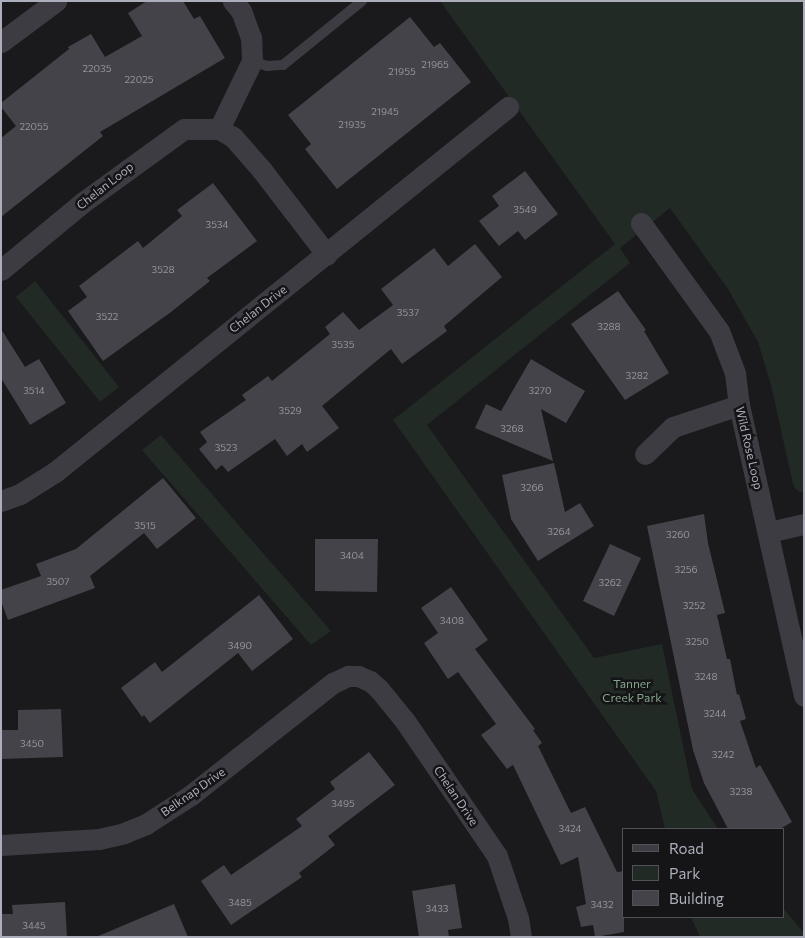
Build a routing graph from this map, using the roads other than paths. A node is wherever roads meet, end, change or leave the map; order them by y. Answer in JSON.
{"nodes":[{"id":1,"x":56,"y":1,"type":"edge"},
{"id":2,"x":233,"y":1,"type":"edge"},
{"id":3,"x":362,"y":1,"type":"edge"},
{"id":4,"x":1,"y":42,"type":"edge"},
{"id":5,"x":252,"y":61,"type":"junction"},
{"id":6,"x":508,"y":107,"type":"dead end"},
{"id":7,"x":219,"y":130,"type":"junction"},
{"id":8,"x":641,"y":223,"type":"dead end"},
{"id":9,"x":327,"y":255,"type":"junction"},
{"id":10,"x":1,"y":270,"type":"edge"},
{"id":11,"x":739,"y":405,"type":"junction"},
{"id":12,"x":645,"y":454,"type":"dead end"},
{"id":13,"x":1,"y":501,"type":"edge"},
{"id":14,"x":804,"y":524,"type":"edge"},
{"id":15,"x":769,"y":532,"type":"junction"},
{"id":16,"x":358,"y":676,"type":"joint"},
{"id":17,"x":804,"y":696,"type":"edge"},
{"id":18,"x":1,"y":845,"type":"edge"},
{"id":19,"x":521,"y":937,"type":"edge"}],
"edges":[{"from":1,"to":4,"type":"street"},
{"from":2,"to":5,"type":"street"},
{"from":3,"to":5,"type":"lane"},
{"from":5,"to":7,"type":"street"},
{"from":6,"to":9,"type":"street","name":"Chelan Drive"},
{"from":7,"to":9,"type":"street"},
{"from":7,"to":10,"type":"street","name":"Chelan Loop"},
{"from":8,"to":11,"type":"street","name":"Wild Rose Loop"},
{"from":9,"to":13,"type":"street","name":"Chelan Drive"},
{"from":11,"to":12,"type":"street"},
{"from":11,"to":15,"type":"street","name":"Wild Rose Loop"},
{"from":14,"to":15,"type":"street"},
{"from":15,"to":17,"type":"street","name":"Wild Rose Loop"},
{"from":16,"to":18,"type":"street","name":"Belknap Drive"},
{"from":16,"to":19,"type":"street","name":"Chelan Drive"}]}
